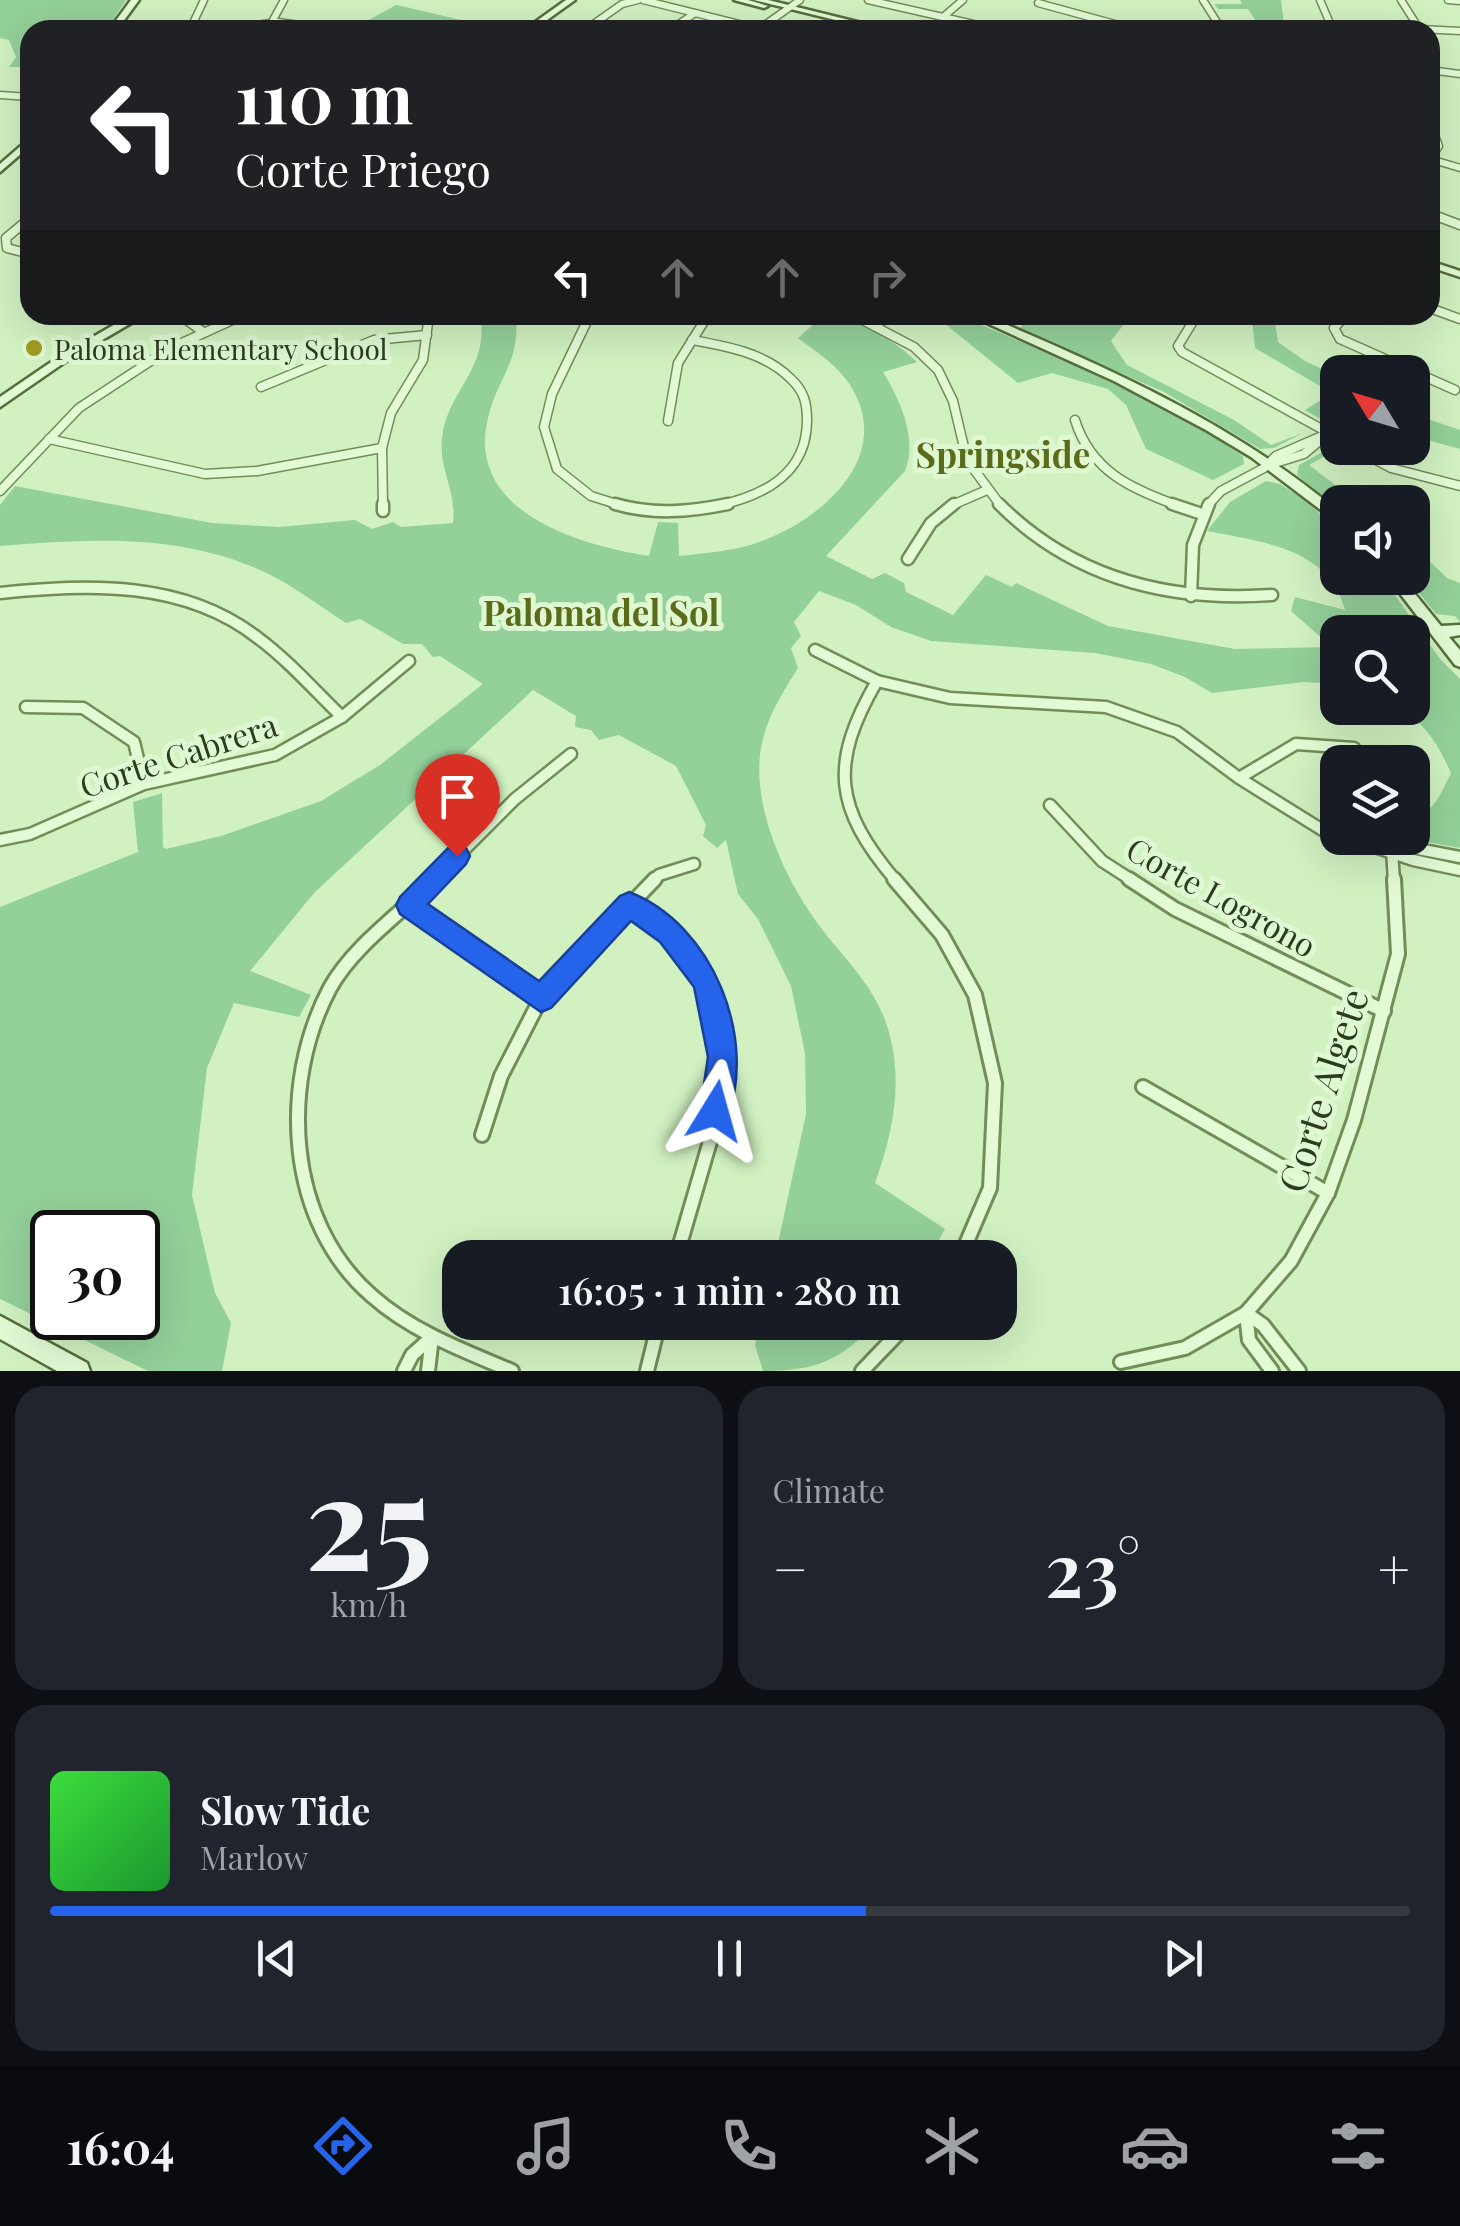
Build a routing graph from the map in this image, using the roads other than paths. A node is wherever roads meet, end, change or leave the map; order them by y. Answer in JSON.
{"nodes":[{"id":1,"x":284,"y":0,"type":"edge"},
{"id":2,"x":571,"y":0,"type":"edge"},
{"id":3,"x":640,"y":0,"type":"edge"},
{"id":4,"x":738,"y":0,"type":"edge"},
{"id":5,"x":758,"y":0,"type":"edge"},
{"id":6,"x":800,"y":0,"type":"edge"},
{"id":7,"x":871,"y":0,"type":"edge"},
{"id":8,"x":963,"y":0,"type":"edge"},
{"id":9,"x":1320,"y":0,"type":"edge"},
{"id":10,"x":1448,"y":0,"type":"edge"},
{"id":11,"x":1460,"y":0,"type":"edge"},
{"id":12,"x":1038,"y":2,"type":"dead end"},
{"id":13,"x":788,"y":9,"type":"junction"},
{"id":14,"x":695,"y":13,"type":"junction"},
{"id":15,"x":943,"y":17,"type":"junction"},
{"id":16,"x":274,"y":20,"type":"edge"},
{"id":17,"x":542,"y":20,"type":"edge"},
{"id":18,"x":599,"y":20,"type":"edge"},
{"id":19,"x":685,"y":20,"type":"edge"},
{"id":20,"x":722,"y":20,"type":"edge"},
{"id":21,"x":773,"y":20,"type":"edge"},
{"id":22,"x":829,"y":20,"type":"edge"},
{"id":23,"x":839,"y":20,"type":"edge"},
{"id":24,"x":956,"y":20,"type":"edge"},
{"id":25,"x":1106,"y":20,"type":"edge"},
{"id":26,"x":1328,"y":20,"type":"dead end"},
{"id":27,"x":20,"y":150,"type":"edge"},
{"id":28,"x":0,"y":169,"type":"edge"},
{"id":29,"x":20,"y":226,"type":"edge"},
{"id":30,"x":20,"y":251,"type":"edge"},
{"id":31,"x":122,"y":325,"type":"edge"},
{"id":32,"x":194,"y":325,"type":"edge"},
{"id":33,"x":219,"y":325,"type":"edge"},
{"id":34,"x":428,"y":325,"type":"edge"},
{"id":35,"x":582,"y":325,"type":"edge"},
{"id":36,"x":702,"y":325,"type":"edge"},
{"id":37,"x":885,"y":325,"type":"edge"},
{"id":38,"x":997,"y":325,"type":"edge"},
{"id":39,"x":1192,"y":325,"type":"edge"},
{"id":40,"x":1337,"y":325,"type":"edge"},
{"id":41,"x":203,"y":332,"type":"junction"},
{"id":42,"x":427,"y":335,"type":"junction"},
{"id":43,"x":692,"y":340,"type":"junction"},
{"id":44,"x":261,"y":387,"type":"dead end"},
{"id":45,"x":1455,"y":390,"type":"dead end"},
{"id":46,"x":0,"y":403,"type":"edge"},
{"id":47,"x":1074,"y":420,"type":"dead end"},
{"id":48,"x":668,"y":421,"type":"dead end"},
{"id":49,"x":1320,"y":428,"type":"edge"},
{"id":50,"x":49,"y":438,"type":"junction"},
{"id":51,"x":1320,"y":444,"type":"edge"},
{"id":52,"x":382,"y":448,"type":"junction"},
{"id":53,"x":1272,"y":464,"type":"junction"},
{"id":54,"x":1385,"y":465,"type":"edge"},
{"id":55,"x":1460,"y":486,"type":"edge"},
{"id":56,"x":987,"y":490,"type":"junction"},
{"id":57,"x":0,"y":491,"type":"edge"},
{"id":58,"x":1320,"y":504,"type":"edge"},
{"id":59,"x":382,"y":512,"type":"dead end"},
{"id":60,"x":1199,"y":513,"type":"junction"},
{"id":61,"x":908,"y":559,"type":"dead end"},
{"id":62,"x":0,"y":593,"type":"edge"},
{"id":63,"x":1408,"y":595,"type":"edge"},
{"id":64,"x":1191,"y":596,"type":"junction"},
{"id":65,"x":1272,"y":596,"type":"dead end"},
{"id":66,"x":1460,"y":630,"type":"edge"},
{"id":67,"x":1439,"y":632,"type":"junction"},
{"id":68,"x":815,"y":650,"type":"dead end"},
{"id":69,"x":409,"y":661,"type":"dead end"},
{"id":70,"x":1460,"y":661,"type":"edge"},
{"id":71,"x":876,"y":680,"type":"junction"},
{"id":72,"x":26,"y":708,"type":"dead end"},
{"id":73,"x":342,"y":717,"type":"junction"},
{"id":74,"x":1320,"y":746,"type":"edge"},
{"id":75,"x":571,"y":754,"type":"dead end"},
{"id":76,"x":1239,"y":778,"type":"junction"},
{"id":77,"x":144,"y":784,"type":"junction"},
{"id":78,"x":1050,"y":805,"type":"dead end"},
{"id":79,"x":1320,"y":829,"type":"edge"},
{"id":80,"x":0,"y":840,"type":"edge"},
{"id":81,"x":1430,"y":851,"type":"edge"},
{"id":82,"x":1392,"y":855,"type":"edge"},
{"id":83,"x":1402,"y":855,"type":"edge"},
{"id":84,"x":1460,"y":857,"type":"edge"},
{"id":85,"x":694,"y":864,"type":"dead end"},
{"id":86,"x":1460,"y":870,"type":"edge"},
{"id":87,"x":629,"y":904,"type":"junction"},
{"id":88,"x":409,"y":905,"type":"junction"},
{"id":89,"x":541,"y":998,"type":"junction"},
{"id":90,"x":1384,"y":1011,"type":"junction"},
{"id":91,"x":1143,"y":1087,"type":"dead end"},
{"id":92,"x":482,"y":1135,"type":"dead end"},
{"id":93,"x":1328,"y":1193,"type":"junction"},
{"id":94,"x":681,"y":1240,"type":"edge"},
{"id":95,"x":968,"y":1240,"type":"edge"},
{"id":96,"x":1246,"y":1313,"type":"junction"},
{"id":97,"x":0,"y":1327,"type":"edge"},
{"id":98,"x":432,"y":1337,"type":"junction"},
{"id":99,"x":655,"y":1340,"type":"edge"},
{"id":100,"x":893,"y":1340,"type":"edge"},
{"id":101,"x":1121,"y":1362,"type":"dead end"},
{"id":102,"x":79,"y":1371,"type":"edge"},
{"id":103,"x":404,"y":1371,"type":"edge"},
{"id":104,"x":428,"y":1371,"type":"edge"},
{"id":105,"x":512,"y":1371,"type":"edge"},
{"id":106,"x":647,"y":1371,"type":"edge"},
{"id":107,"x":866,"y":1371,"type":"edge"},
{"id":108,"x":1272,"y":1371,"type":"edge"},
{"id":109,"x":1298,"y":1371,"type":"edge"}],
"edges":[{"from":1,"to":16,"type":"street"},
{"from":2,"to":17,"type":"street"},
{"from":3,"to":14,"type":"street"},
{"from":3,"to":18,"type":"street"},
{"from":4,"to":13,"type":"street"},
{"from":5,"to":13,"type":"street"},
{"from":6,"to":13,"type":"street"},
{"from":7,"to":15,"type":"street"},
{"from":8,"to":15,"type":"street"},
{"from":9,"to":26,"type":"street"},
{"from":10,"to":11,"type":"street"},
{"from":12,"to":25,"type":"street"},
{"from":13,"to":21,"type":"street"},
{"from":13,"to":22,"type":"street"},
{"from":13,"to":23,"type":"street"},
{"from":14,"to":19,"type":"street"},
{"from":14,"to":20,"type":"street"},
{"from":15,"to":24,"type":"street"},
{"from":27,"to":28,"type":"street"},
{"from":29,"to":30,"type":"street"},
{"from":31,"to":46,"type":"street"},
{"from":32,"to":41,"type":"street"},
{"from":33,"to":41,"type":"street"},
{"from":34,"to":42,"type":"street"},
{"from":35,"to":43,"type":"street"},
{"from":36,"to":43,"type":"street"},
{"from":37,"to":56,"type":"street"},
{"from":38,"to":53,"type":"street"},
{"from":39,"to":49,"type":"street"},
{"from":40,"to":45,"type":"street"},
{"from":41,"to":50,"type":"street"},
{"from":42,"to":44,"type":"street"},
{"from":42,"to":52,"type":"street"},
{"from":43,"to":48,"type":"street"},
{"from":47,"to":60,"type":"street"},
{"from":50,"to":52,"type":"street"},
{"from":50,"to":57,"type":"street"},
{"from":51,"to":53,"type":"street"},
{"from":52,"to":59,"type":"street"},
{"from":53,"to":58,"type":"street"},
{"from":53,"to":60,"type":"street"},
{"from":54,"to":55,"type":"street"},
{"from":56,"to":61,"type":"street"},
{"from":56,"to":64,"type":"street"},
{"from":60,"to":64,"type":"street"},
{"from":62,"to":73,"type":"street"},
{"from":63,"to":67,"type":"street"},
{"from":64,"to":65,"type":"street"},
{"from":66,"to":67,"type":"street"},
{"from":67,"to":70,"type":"street"},
{"from":68,"to":71,"type":"street"},
{"from":69,"to":73,"type":"street","name":"Corte Cabrera"},
{"from":71,"to":76,"type":"street"},
{"from":71,"to":95,"type":"street"},
{"from":72,"to":77,"type":"street"},
{"from":73,"to":77,"type":"street","name":"Corte Cabrera"},
{"from":74,"to":76,"type":"street"},
{"from":75,"to":88,"type":"street"},
{"from":76,"to":79,"type":"street"},
{"from":77,"to":80,"type":"street","name":"Corte Cabrera"},
{"from":78,"to":90,"type":"street","name":"Corte Logrono"},
{"from":81,"to":84,"type":"street"},
{"from":82,"to":90,"type":"street","name":"Corte Algete"},
{"from":83,"to":86,"type":"street"},
{"from":85,"to":87,"type":"street"},
{"from":87,"to":89,"type":"street"},
{"from":87,"to":94,"type":"street"},
{"from":88,"to":89,"type":"street"},
{"from":88,"to":98,"type":"street"},
{"from":89,"to":92,"type":"street"},
{"from":90,"to":93,"type":"street","name":"Corte Algete"},
{"from":91,"to":93,"type":"street"},
{"from":93,"to":96,"type":"street","name":"Corte Algete"},
{"from":96,"to":101,"type":"street","name":"Corte Algete"},
{"from":96,"to":108,"type":"street"},
{"from":96,"to":109,"type":"street"},
{"from":97,"to":102,"type":"street"},
{"from":98,"to":103,"type":"street"},
{"from":98,"to":104,"type":"street"},
{"from":98,"to":105,"type":"street"},
{"from":99,"to":106,"type":"street"},
{"from":100,"to":107,"type":"street"}]}
